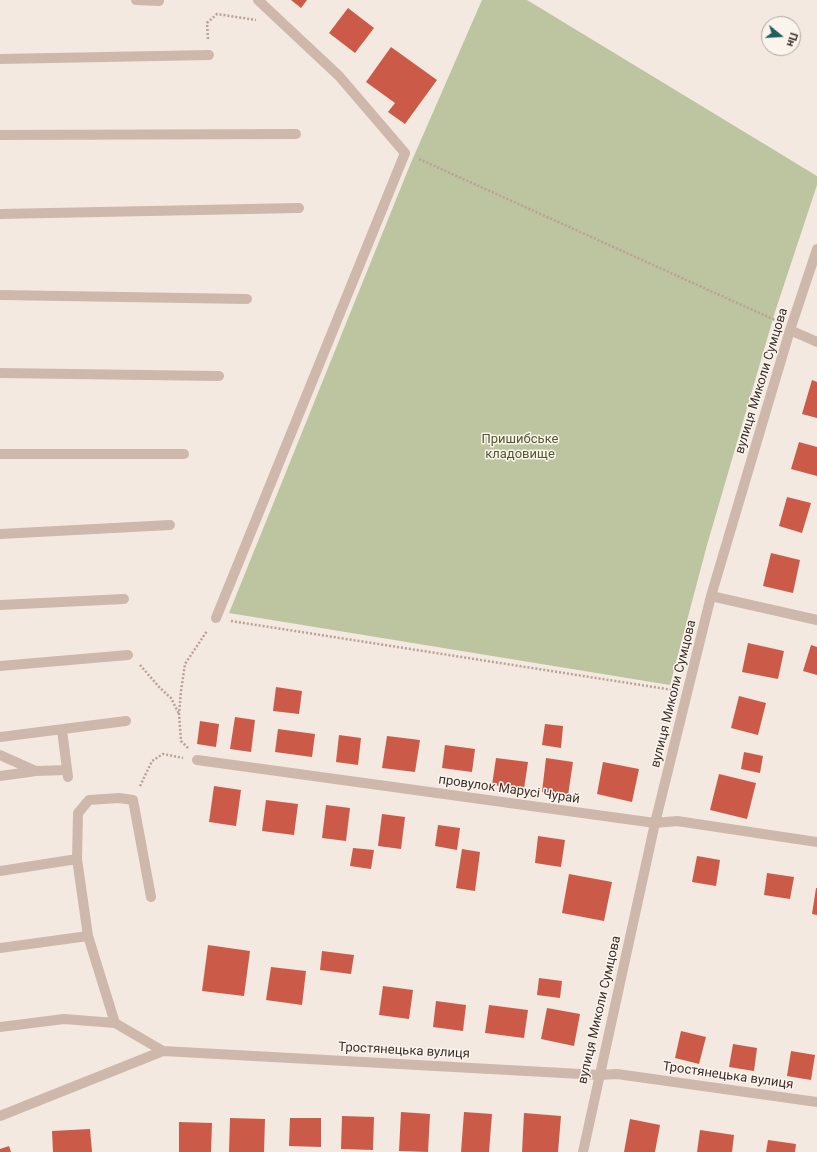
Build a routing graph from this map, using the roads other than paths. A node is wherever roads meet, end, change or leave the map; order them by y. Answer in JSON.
{"nodes":[{"id":1,"x":136,"y":0,"type":"edge"},
{"id":2,"x":258,"y":0,"type":"edge"},
{"id":3,"x":159,"y":1,"type":"dead end"},
{"id":4,"x":209,"y":55,"type":"road end"},
{"id":5,"x":0,"y":59,"type":"edge"},
{"id":6,"x":296,"y":134,"type":"dead end"},
{"id":7,"x":0,"y":135,"type":"edge"},
{"id":8,"x":299,"y":208,"type":"dead end"},
{"id":9,"x":0,"y":214,"type":"edge"},
{"id":10,"x":817,"y":249,"type":"edge"},
{"id":11,"x":0,"y":295,"type":"edge"},
{"id":12,"x":248,"y":300,"type":"dead end"},
{"id":13,"x":790,"y":330,"type":"junction"},
{"id":14,"x":817,"y":342,"type":"edge"},
{"id":15,"x":0,"y":373,"type":"edge"},
{"id":16,"x":219,"y":376,"type":"dead end"},
{"id":17,"x":0,"y":454,"type":"edge"},
{"id":18,"x":184,"y":454,"type":"dead end"},
{"id":19,"x":170,"y":525,"type":"dead end"},
{"id":20,"x":0,"y":534,"type":"edge"},
{"id":21,"x":711,"y":596,"type":"junction"},
{"id":22,"x":124,"y":599,"type":"dead end"},
{"id":23,"x":0,"y":605,"type":"edge"},
{"id":24,"x":216,"y":618,"type":"road end"},
{"id":25,"x":817,"y":620,"type":"edge"},
{"id":26,"x":128,"y":655,"type":"road end"},
{"id":27,"x":0,"y":666,"type":"edge"},
{"id":28,"x":126,"y":721,"type":"dead end"},
{"id":29,"x":62,"y":730,"type":"junction"},
{"id":30,"x":0,"y":737,"type":"edge"},
{"id":31,"x":0,"y":755,"type":"edge"},
{"id":32,"x":197,"y":760,"type":"road end"},
{"id":33,"x":36,"y":771,"type":"junction"},
{"id":34,"x":0,"y":776,"type":"edge"},
{"id":35,"x":655,"y":823,"type":"junction"},
{"id":36,"x":817,"y":842,"type":"edge"},
{"id":37,"x":77,"y":859,"type":"junction"},
{"id":38,"x":0,"y":871,"type":"edge"},
{"id":39,"x":151,"y":897,"type":"dead end"},
{"id":40,"x":88,"y":936,"type":"junction"},
{"id":41,"x":0,"y":948,"type":"edge"},
{"id":42,"x":115,"y":1023,"type":"junction"},
{"id":43,"x":0,"y":1027,"type":"edge"},
{"id":44,"x":163,"y":1051,"type":"junction"},
{"id":45,"x":599,"y":1075,"type":"junction"},
{"id":46,"x":817,"y":1102,"type":"edge"},
{"id":47,"x":0,"y":1116,"type":"edge"},
{"id":48,"x":582,"y":1152,"type":"edge"}],
"edges":[{"from":1,"to":3,"type":"street"},
{"from":2,"to":24,"type":"street"},
{"from":4,"to":5,"type":"street"},
{"from":6,"to":7,"type":"street"},
{"from":8,"to":9,"type":"street"},
{"from":10,"to":13,"type":"street","name":"вулиця Миколи Сумцова"},
{"from":11,"to":12,"type":"street"},
{"from":13,"to":14,"type":"street"},
{"from":13,"to":21,"type":"street","name":"вулиця Миколи Сумцова"},
{"from":15,"to":16,"type":"street"},
{"from":17,"to":18,"type":"street"},
{"from":19,"to":20,"type":"street"},
{"from":21,"to":25,"type":"street"},
{"from":21,"to":35,"type":"street","name":"вулиця Миколи Сумцова"},
{"from":22,"to":23,"type":"street"},
{"from":26,"to":27,"type":"street"},
{"from":28,"to":29,"type":"street"},
{"from":29,"to":30,"type":"street"},
{"from":29,"to":33,"type":"street"},
{"from":31,"to":33,"type":"street"},
{"from":32,"to":35,"type":"street","name":"провулок Марусі Чурай"},
{"from":33,"to":34,"type":"street"},
{"from":35,"to":36,"type":"street","name":"провулок Марусі Чурай"},
{"from":35,"to":45,"type":"street","name":"вулиця Миколи Сумцова"},
{"from":37,"to":38,"type":"street"},
{"from":37,"to":39,"type":"street"},
{"from":37,"to":40,"type":"street"},
{"from":40,"to":41,"type":"street"},
{"from":40,"to":42,"type":"street"},
{"from":42,"to":43,"type":"street"},
{"from":42,"to":44,"type":"street"},
{"from":44,"to":45,"type":"street","name":"Тростянецька вулиця"},
{"from":44,"to":47,"type":"street","name":"Тростянецька вулиця"},
{"from":45,"to":46,"type":"street","name":"Тростянецька вулиця"},
{"from":45,"to":48,"type":"street","name":"вулиця Миколи Сумцова"}]}
